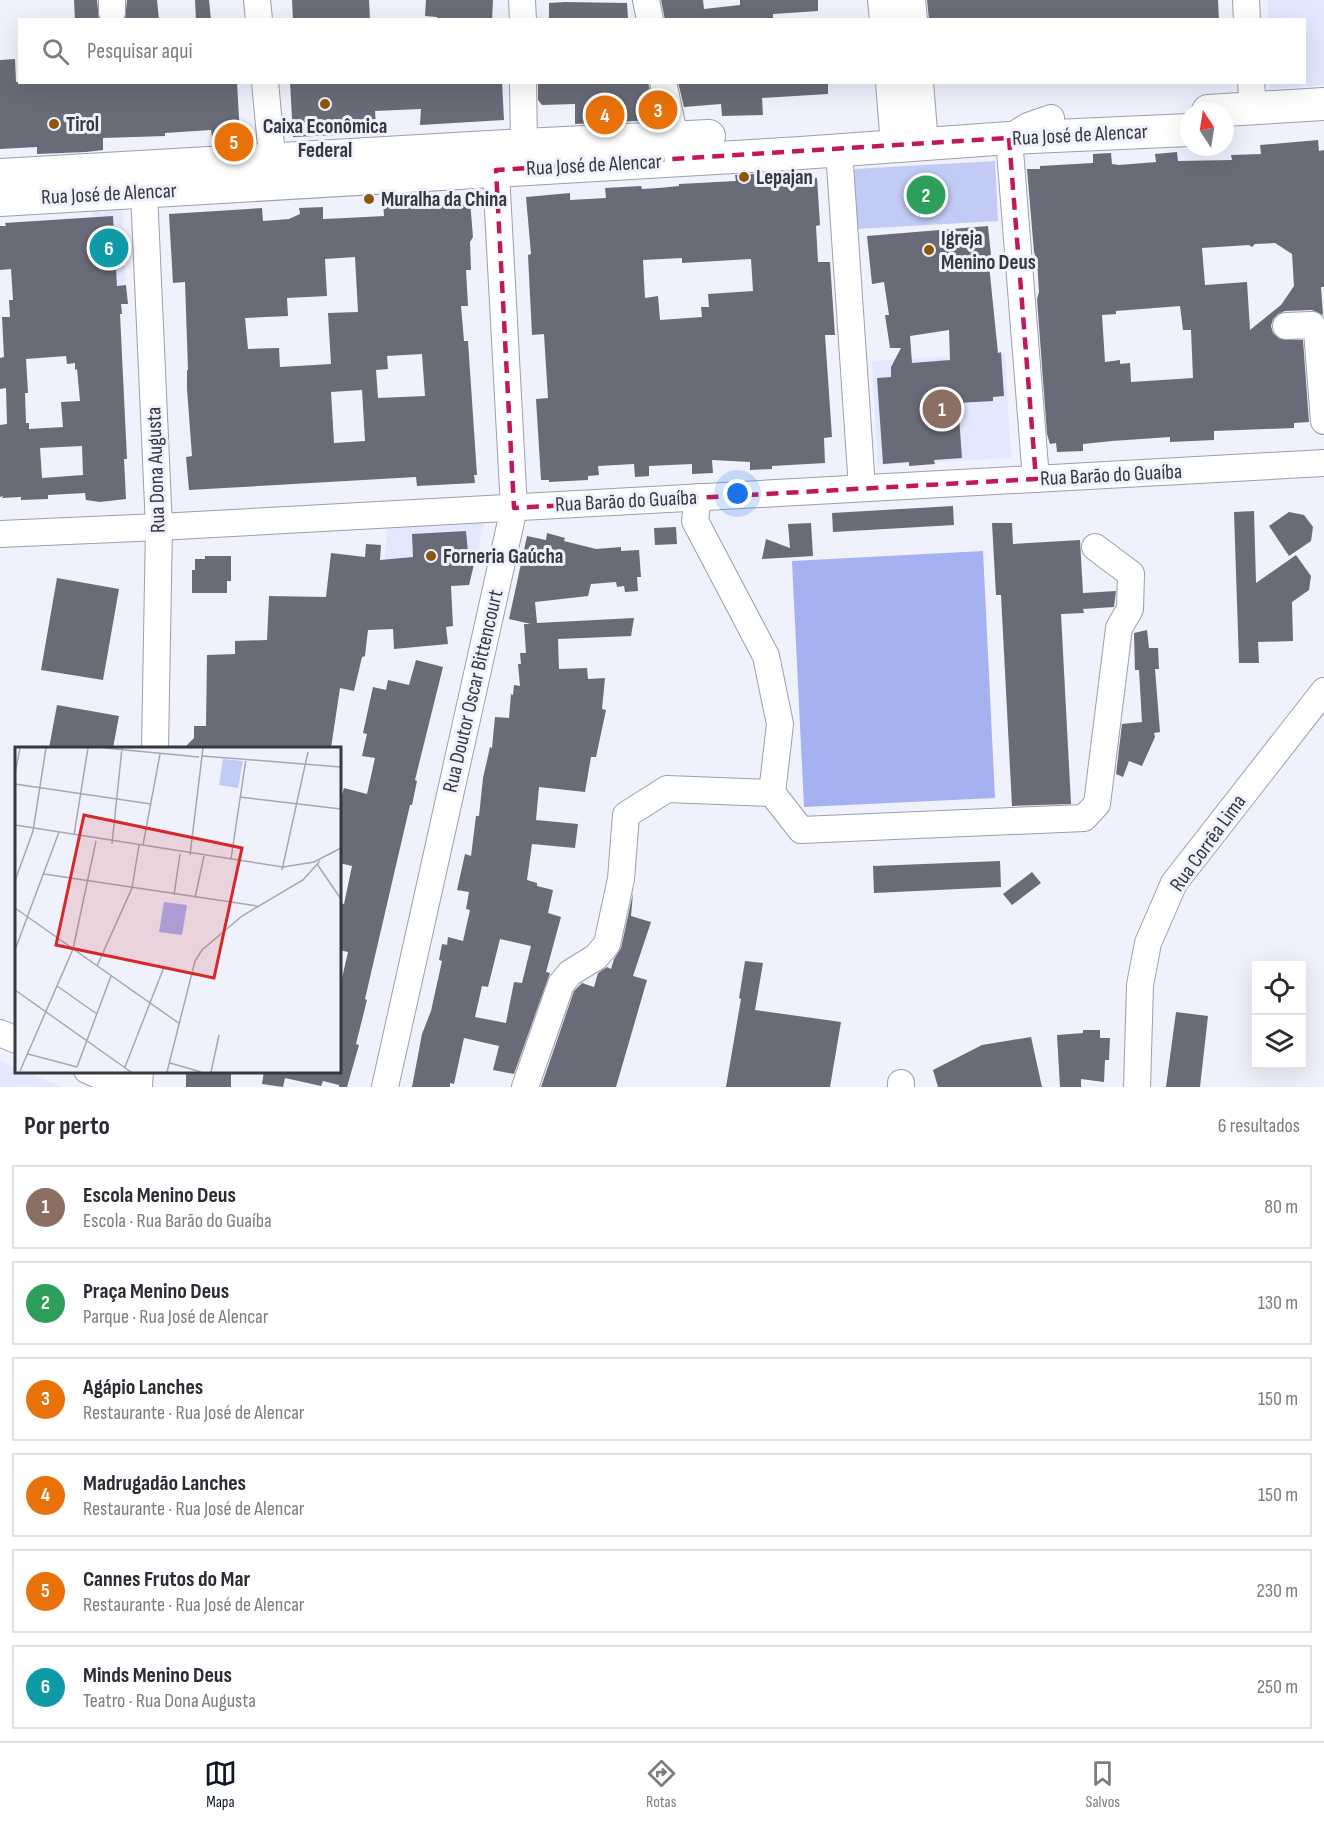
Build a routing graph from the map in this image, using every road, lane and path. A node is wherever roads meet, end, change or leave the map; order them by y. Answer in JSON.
{"nodes":[{"id":1,"x":257,"y":0,"type":"edge"},
{"id":2,"x":522,"y":0,"type":"edge"},
{"id":3,"x":646,"y":0,"type":"edge"},
{"id":4,"x":884,"y":0,"type":"edge"},
{"id":5,"x":909,"y":0,"type":"edge"},
{"id":6,"x":1246,"y":0,"type":"edge"},
{"id":7,"x":259,"y":18,"type":"edge"},
{"id":8,"x":522,"y":18,"type":"edge"},
{"id":9,"x":650,"y":18,"type":"edge"},
{"id":10,"x":886,"y":18,"type":"edge"},
{"id":11,"x":911,"y":18,"type":"edge"},
{"id":12,"x":1247,"y":18,"type":"edge"},
{"id":13,"x":265,"y":84,"type":"edge"},
{"id":14,"x":522,"y":84,"type":"edge"},
{"id":15,"x":663,"y":84,"type":"edge"},
{"id":16,"x":892,"y":84,"type":"edge"},
{"id":17,"x":917,"y":84,"type":"edge"},
{"id":18,"x":1252,"y":95,"type":"edge"},
{"id":19,"x":1233,"y":102,"type":"edge"},
{"id":20,"x":1324,"y":104,"type":"edge"},
{"id":21,"x":1180,"y":112,"type":"edge"},
{"id":22,"x":1234,"y":113,"type":"edge"},
{"id":23,"x":1051,"y":118,"type":"junction"},
{"id":24,"x":1324,"y":123,"type":"edge"},
{"id":25,"x":1289,"y":125,"type":"junction"},
{"id":26,"x":1234,"y":128,"type":"edge"},
{"id":27,"x":1180,"y":130,"type":"edge"},
{"id":28,"x":909,"y":136,"type":"junction"},
{"id":29,"x":675,"y":138,"type":"junction"},
{"id":30,"x":1009,"y":138,"type":"junction"},
{"id":31,"x":839,"y":150,"type":"junction"},
{"id":32,"x":505,"y":154,"type":"junction"},
{"id":33,"x":274,"y":172,"type":"junction"},
{"id":34,"x":0,"y":175,"type":"edge"},
{"id":35,"x":144,"y":192,"type":"junction"},
{"id":36,"x":0,"y":200,"type":"edge"},
{"id":37,"x":1286,"y":326,"type":"dead end"},
{"id":38,"x":1324,"y":421,"type":"edge"},
{"id":39,"x":1324,"y":463,"type":"edge"},
{"id":40,"x":1036,"y":479,"type":"junction"},
{"id":41,"x":862,"y":488,"type":"junction"},
{"id":42,"x":698,"y":497,"type":"junction"},
{"id":43,"x":514,"y":508,"type":"junction"},
{"id":44,"x":159,"y":527,"type":"junction"},
{"id":45,"x":0,"y":534,"type":"edge"},
{"id":46,"x":1095,"y":547,"type":"dead end"},
{"id":47,"x":1324,"y":692,"type":"edge"},
{"id":48,"x":155,"y":747,"type":"edge"},
{"id":49,"x":772,"y":793,"type":"junction"},
{"id":50,"x":0,"y":1033,"type":"edge"},
{"id":51,"x":15,"y":1040,"type":"edge"},
{"id":52,"x":89,"y":1072,"type":"edge"},
{"id":53,"x":140,"y":1072,"type":"edge"},
{"id":54,"x":126,"y":1087,"type":"edge"},
{"id":55,"x":139,"y":1087,"type":"edge"},
{"id":56,"x":385,"y":1087,"type":"edge"},
{"id":57,"x":525,"y":1087,"type":"edge"},
{"id":58,"x":1137,"y":1087,"type":"edge"}],
"edges":[{"from":1,"to":7,"type":"street"},
{"from":2,"to":8,"type":"street"},
{"from":3,"to":9,"type":"street"},
{"from":4,"to":10,"type":"main road"},
{"from":5,"to":11,"type":"main road"},
{"from":6,"to":12,"type":"street"},
{"from":13,"to":33,"type":"street"},
{"from":14,"to":32,"type":"street","name":"Rua Doutor Oscar Bittencourt"},
{"from":15,"to":29,"type":"street"},
{"from":16,"to":28,"type":"main road"},
{"from":17,"to":28,"type":"main road"},
{"from":18,"to":19,"type":"main road"},
{"from":18,"to":20,"type":"main road"},
{"from":18,"to":22,"type":"main road"},
{"from":18,"to":25,"type":"main road"},
{"from":21,"to":23,"type":"main road","name":"Rua José de Alencar"},
{"from":23,"to":28,"type":"main road","name":"Rua José de Alencar"},
{"from":23,"to":30,"type":"street"},
{"from":24,"to":25,"type":"main road"},
{"from":25,"to":26,"type":"main road"},
{"from":27,"to":30,"type":"main road","name":"Rua José de Alencar"},
{"from":28,"to":29,"type":"main road","name":"Rua José de Alencar"},
{"from":28,"to":30,"type":"main road","name":"Rua José de Alencar"},
{"from":28,"to":31,"type":"main road","name":"Rua José de Alencar"},
{"from":29,"to":32,"type":"main road","name":"Rua José de Alencar"},
{"from":30,"to":40,"type":"street"},
{"from":31,"to":32,"type":"main road","name":"Rua José de Alencar"},
{"from":31,"to":41,"type":"street"},
{"from":32,"to":33,"type":"main road","name":"Rua José de Alencar"},
{"from":32,"to":43,"type":"street","name":"Rua Doutor Oscar Bittencourt"},
{"from":33,"to":34,"type":"main road","name":"Rua José de Alencar"},
{"from":33,"to":35,"type":"main road","name":"Rua José de Alencar"},
{"from":35,"to":36,"type":"main road","name":"Rua José de Alencar"},
{"from":35,"to":44,"type":"street","name":"Rua Dona Augusta"},
{"from":37,"to":38,"type":"street"},
{"from":39,"to":40,"type":"street","name":"Rua Barão do Guaíba"},
{"from":40,"to":41,"type":"street","name":"Rua Barão do Guaíba"},
{"from":41,"to":42,"type":"street","name":"Rua Barão do Guaíba"},
{"from":42,"to":43,"type":"street","name":"Rua Barão do Guaíba"},
{"from":42,"to":49,"type":"street"},
{"from":43,"to":44,"type":"street","name":"Rua Barão do Guaíba"},
{"from":43,"to":56,"type":"street","name":"Rua Doutor Oscar Bittencourt"},
{"from":44,"to":45,"type":"street","name":"Rua Barão do Guaíba"},
{"from":44,"to":48,"type":"street","name":"Rua Dona Augusta"},
{"from":46,"to":49,"type":"street"},
{"from":47,"to":58,"type":"street","name":"Rua Corrêa Lima"},
{"from":49,"to":57,"type":"street"},
{"from":50,"to":51,"type":"street"},
{"from":52,"to":54,"type":"street"},
{"from":53,"to":55,"type":"street"}]}
